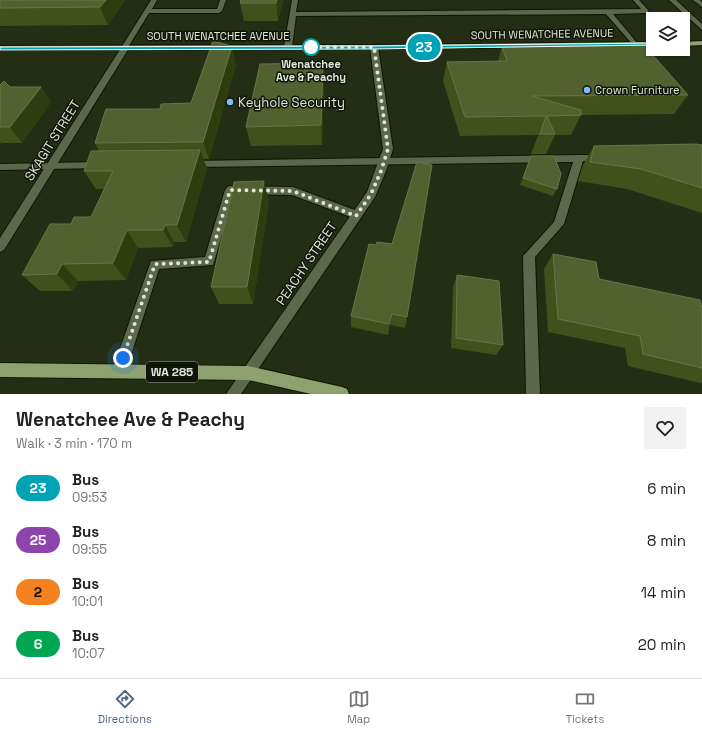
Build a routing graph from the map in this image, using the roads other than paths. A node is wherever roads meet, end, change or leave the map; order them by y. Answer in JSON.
{"nodes":[{"id":1,"x":154,"y":0,"type":"edge"},
{"id":2,"x":223,"y":0,"type":"edge"},
{"id":3,"x":295,"y":0,"type":"edge"},
{"id":4,"x":636,"y":0,"type":"edge"},
{"id":5,"x":672,"y":0,"type":"edge"},
{"id":6,"x":696,"y":0,"type":"edge"},
{"id":7,"x":702,"y":5,"type":"edge"},
{"id":8,"x":147,"y":11,"type":"junction"},
{"id":9,"x":608,"y":12,"type":"junction"},
{"id":10,"x":293,"y":14,"type":"junction"},
{"id":11,"x":702,"y":28,"type":"edge"},
{"id":12,"x":635,"y":44,"type":"junction"},
{"id":13,"x":646,"y":44,"type":"edge"},
{"id":14,"x":690,"y":44,"type":"edge"},
{"id":15,"x":702,"y":44,"type":"edge"},
{"id":16,"x":288,"y":47,"type":"junction"},
{"id":17,"x":374,"y":47,"type":"junction"},
{"id":18,"x":0,"y":48,"type":"edge"},
{"id":19,"x":125,"y":48,"type":"junction"},
{"id":20,"x":610,"y":157,"type":"edge"},
{"id":21,"x":579,"y":158,"type":"junction"},
{"id":22,"x":384,"y":160,"type":"junction"},
{"id":23,"x":186,"y":164,"type":"edge"},
{"id":24,"x":106,"y":165,"type":"edge"},
{"id":25,"x":51,"y":166,"type":"junction"},
{"id":26,"x":0,"y":167,"type":"edge"},
{"id":27,"x":356,"y":216,"type":"junction"},
{"id":28,"x":0,"y":247,"type":"edge"},
{"id":29,"x":0,"y":370,"type":"edge"},
{"id":30,"x":119,"y":371,"type":"junction"},
{"id":31,"x":248,"y":373,"type":"junction"},
{"id":32,"x":233,"y":394,"type":"edge"},
{"id":33,"x":342,"y":394,"type":"edge"},
{"id":34,"x":533,"y":394,"type":"edge"}],
"edges":[{"from":1,"to":8,"type":"street","name":"SKAGIT STREET"},
{"from":2,"to":8,"type":"street"},
{"from":3,"to":10,"type":"street"},
{"from":4,"to":9,"type":"street"},
{"from":5,"to":11,"type":"street"},
{"from":6,"to":7,"type":"street"},
{"from":8,"to":19,"type":"street","name":"SKAGIT STREET"},
{"from":9,"to":10,"type":"street"},
{"from":9,"to":12,"type":"street"},
{"from":10,"to":16,"type":"street"},
{"from":12,"to":13,"type":"main road","name":"SOUTH WENATCHEE AVENUE"},
{"from":12,"to":17,"type":"main road","name":"SOUTH WENATCHEE AVENUE"},
{"from":14,"to":15,"type":"main road"},
{"from":16,"to":17,"type":"main road","name":"SOUTH WENATCHEE AVENUE"},
{"from":16,"to":19,"type":"main road","name":"SOUTH WENATCHEE AVENUE"},
{"from":17,"to":22,"type":"street","name":"PEACHY STREET"},
{"from":18,"to":19,"type":"main road","name":"SOUTH WENATCHEE AVENUE"},
{"from":19,"to":25,"type":"street","name":"SKAGIT STREET"},
{"from":20,"to":21,"type":"street"},
{"from":21,"to":22,"type":"street"},
{"from":21,"to":34,"type":"street"},
{"from":22,"to":23,"type":"street"},
{"from":22,"to":27,"type":"street","name":"PEACHY STREET"},
{"from":24,"to":25,"type":"street"},
{"from":25,"to":26,"type":"street"},
{"from":25,"to":28,"type":"street","name":"SKAGIT STREET"},
{"from":27,"to":30,"type":"street"},
{"from":27,"to":31,"type":"street","name":"PEACHY STREET"},
{"from":29,"to":30,"type":"main road","number":"WA 285"},
{"from":30,"to":31,"type":"main road","number":"WA 285"},
{"from":31,"to":32,"type":"street","name":"PEACHY STREET"},
{"from":31,"to":33,"type":"main road","number":"WA 285"}]}
